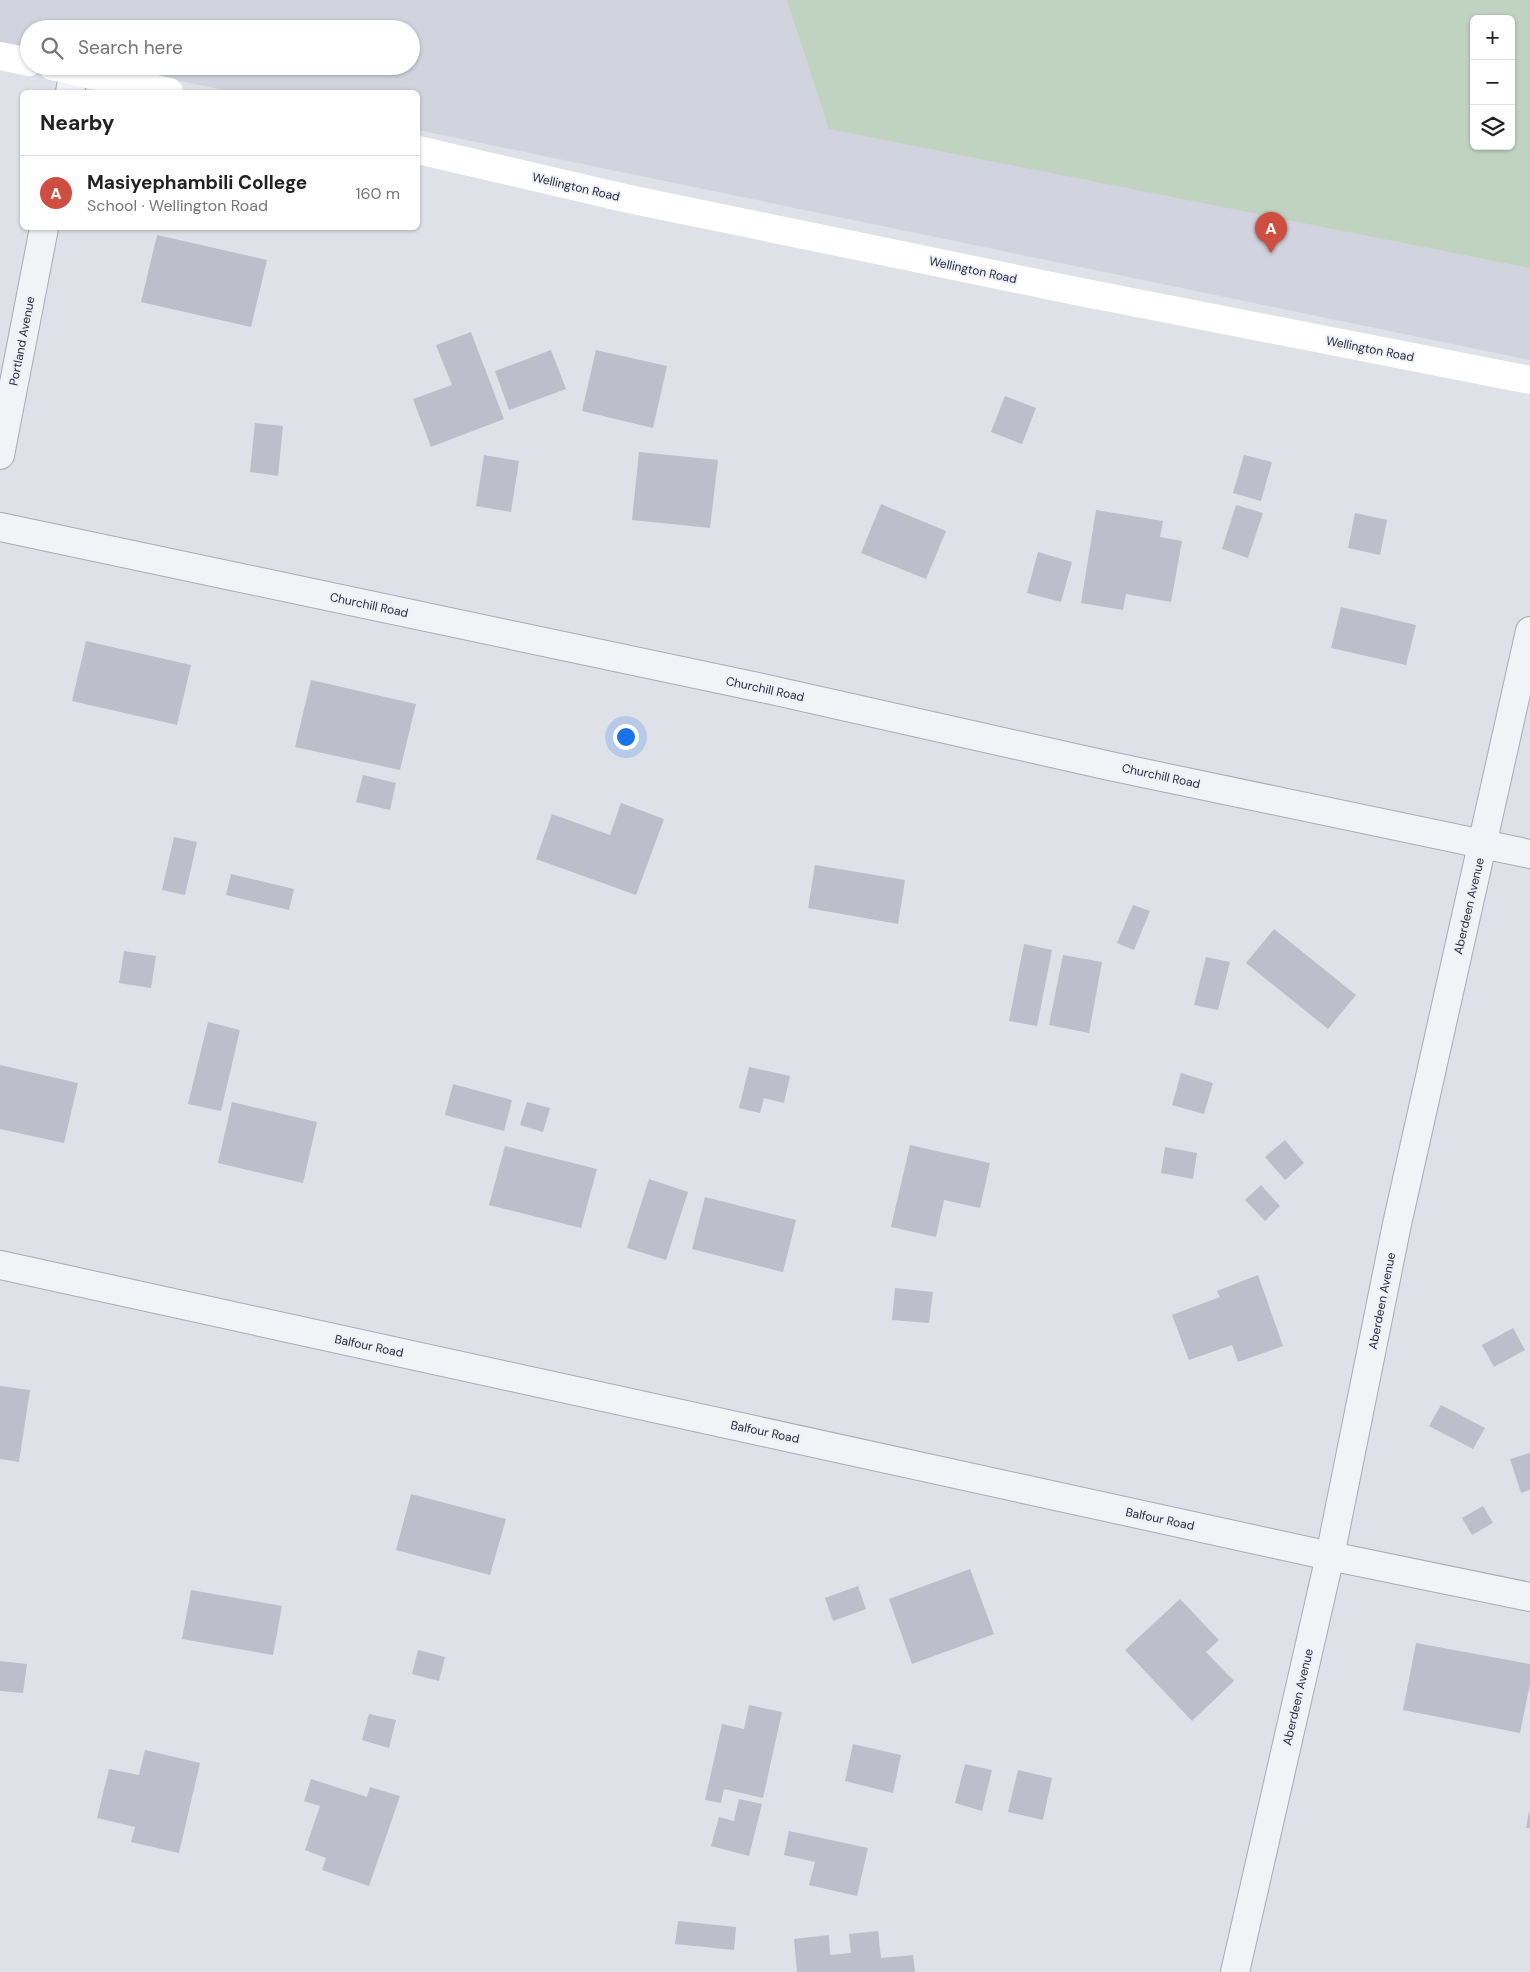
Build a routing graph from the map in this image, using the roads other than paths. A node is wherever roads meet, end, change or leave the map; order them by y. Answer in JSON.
{"nodes":[{"id":1,"x":0,"y":56,"type":"edge"},
{"id":2,"x":20,"y":60,"type":"edge"},
{"id":3,"x":65,"y":76,"type":"edge"},
{"id":4,"x":156,"y":90,"type":"edge"},
{"id":5,"x":420,"y":150,"type":"edge"},
{"id":6,"x":44,"y":230,"type":"edge"},
{"id":7,"x":1530,"y":380,"type":"edge"},
{"id":8,"x":0,"y":455,"type":"edge"},
{"id":9,"x":0,"y":527,"type":"edge"},
{"id":10,"x":1530,"y":630,"type":"edge"},
{"id":11,"x":1483,"y":844,"type":"junction"},
{"id":12,"x":1530,"y":854,"type":"edge"},
{"id":13,"x":0,"y":1265,"type":"edge"},
{"id":14,"x":1330,"y":1556,"type":"junction"},
{"id":15,"x":1530,"y":1597,"type":"edge"},
{"id":16,"x":1235,"y":1972,"type":"edge"}],
"edges":[{"from":1,"to":2,"type":"main road"},
{"from":3,"to":4,"type":"main road"},
{"from":5,"to":7,"type":"main road","name":"Wellington Road"},
{"from":6,"to":8,"type":"street","name":"Portland Avenue"},
{"from":9,"to":11,"type":"street","name":"Churchill Road"},
{"from":10,"to":11,"type":"street","name":"Aberdeen Avenue"},
{"from":11,"to":12,"type":"street","name":"Churchill Road"},
{"from":11,"to":14,"type":"street","name":"Aberdeen Avenue"},
{"from":13,"to":14,"type":"street","name":"Balfour Road"},
{"from":14,"to":15,"type":"street","name":"Balfour Road"},
{"from":14,"to":16,"type":"street","name":"Aberdeen Avenue"}]}
